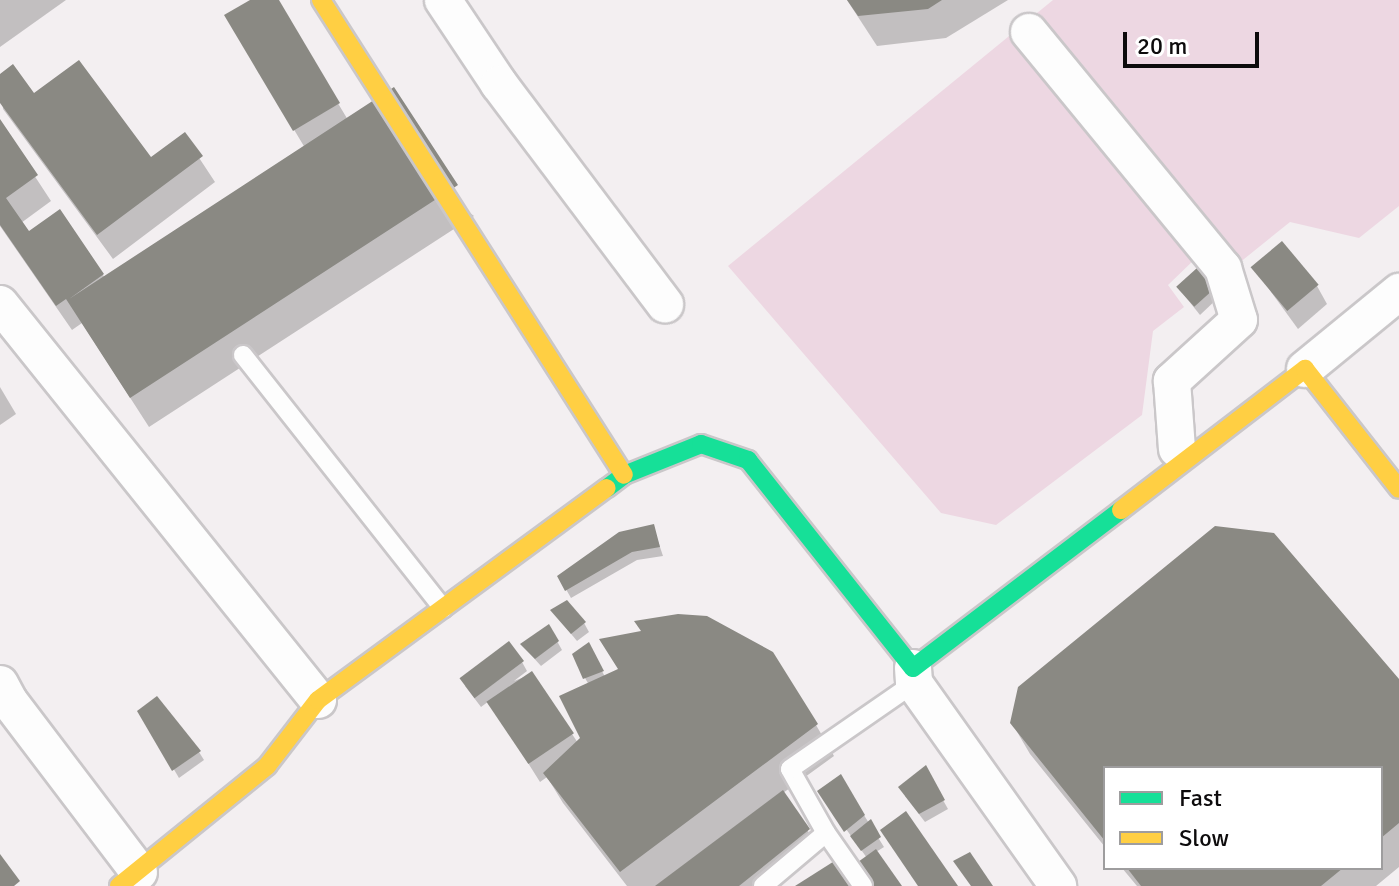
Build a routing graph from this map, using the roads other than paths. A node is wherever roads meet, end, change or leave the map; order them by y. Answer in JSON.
{"nodes":[{"id":1,"x":321,"y":0,"type":"edge"},
{"id":2,"x":443,"y":0,"type":"edge"},
{"id":3,"x":1029,"y":32,"type":"dead end"},
{"id":4,"x":1399,"y":292,"type":"edge"},
{"id":5,"x":0,"y":304,"type":"edge"},
{"id":6,"x":665,"y":304,"type":"dead end"},
{"id":7,"x":243,"y":355,"type":"dead end"},
{"id":8,"x":1305,"y":369,"type":"junction"},
{"id":9,"x":1177,"y":449,"type":"dead end"},
{"id":10,"x":624,"y":475,"type":"junction"},
{"id":11,"x":1399,"y":489,"type":"edge"},
{"id":12,"x":443,"y":608,"type":"junction"},
{"id":13,"x":914,"y":675,"type":"junction"},
{"id":14,"x":0,"y":684,"type":"edge"},
{"id":15,"x":318,"y":700,"type":"junction"},
{"id":16,"x":826,"y":833,"type":"junction"},
{"id":17,"x":139,"y":881,"type":"edge"},
{"id":18,"x":763,"y":886,"type":"edge"},
{"id":19,"x":863,"y":886,"type":"edge"},
{"id":20,"x":1058,"y":886,"type":"edge"}],
"edges":[{"from":1,"to":10,"type":"street"},
{"from":2,"to":6,"type":"street"},
{"from":3,"to":9,"type":"street"},
{"from":4,"to":8,"type":"street"},
{"from":5,"to":15,"type":"street"},
{"from":7,"to":12,"type":"lane"},
{"from":8,"to":11,"type":"street"},
{"from":8,"to":13,"type":"street"},
{"from":10,"to":12,"type":"street"},
{"from":10,"to":13,"type":"street"},
{"from":12,"to":15,"type":"street"},
{"from":13,"to":16,"type":"lane"},
{"from":13,"to":20,"type":"street"},
{"from":14,"to":17,"type":"street"},
{"from":15,"to":17,"type":"street"},
{"from":16,"to":18,"type":"lane"},
{"from":16,"to":19,"type":"lane"}]}
